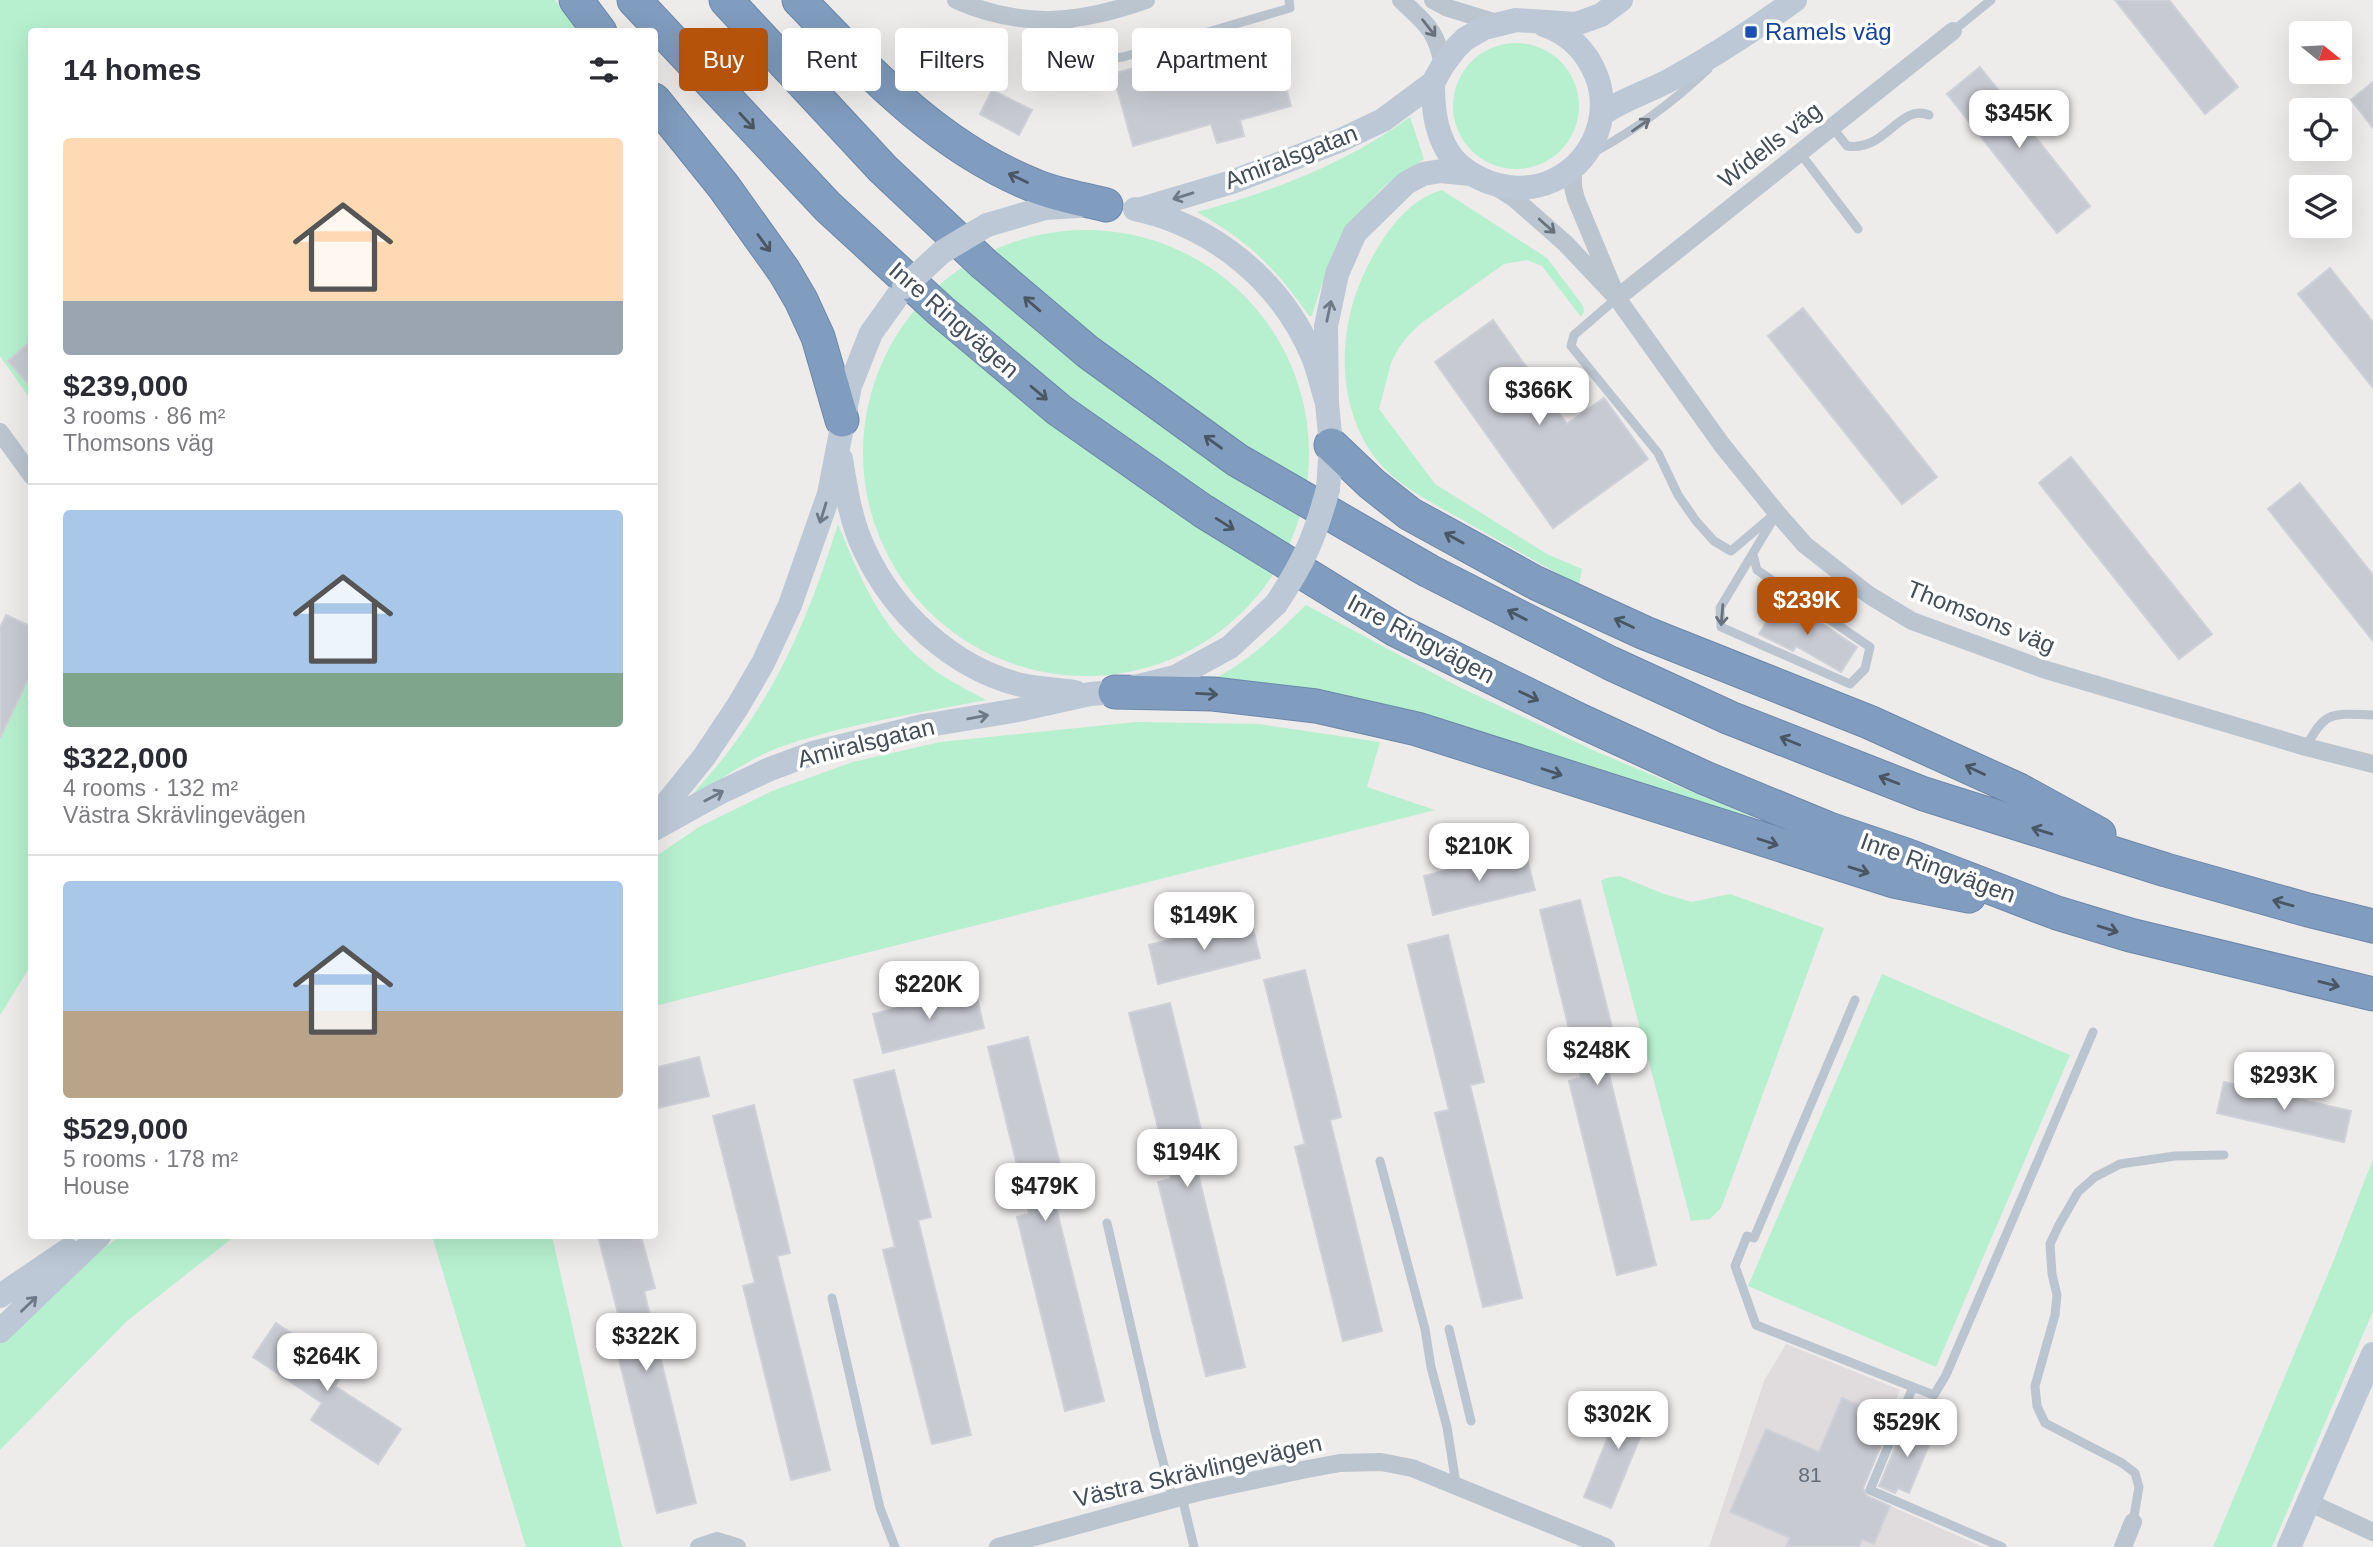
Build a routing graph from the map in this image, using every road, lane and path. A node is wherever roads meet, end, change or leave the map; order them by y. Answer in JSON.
{"nodes":[{"id":1,"x":576,"y":0,"type":"edge"},
{"id":2,"x":634,"y":0,"type":"edge"},
{"id":3,"x":726,"y":0,"type":"edge"},
{"id":4,"x":799,"y":0,"type":"edge"},
{"id":5,"x":956,"y":0,"type":"edge"},
{"id":6,"x":1146,"y":0,"type":"edge"},
{"id":7,"x":1289,"y":0,"type":"edge"},
{"id":8,"x":1401,"y":0,"type":"edge"},
{"id":9,"x":1433,"y":0,"type":"edge"},
{"id":10,"x":1621,"y":0,"type":"edge"},
{"id":11,"x":1795,"y":0,"type":"edge"},
{"id":12,"x":1992,"y":0,"type":"edge"},
{"id":13,"x":1064,"y":20,"type":"junction"},
{"id":14,"x":1530,"y":21,"type":"junction"},
{"id":15,"x":1497,"y":23,"type":"junction"},
{"id":16,"x":597,"y":28,"type":"edge"},
{"id":17,"x":1953,"y":31,"type":"joint"},
{"id":18,"x":1742,"y":38,"type":"junction"},
{"id":19,"x":1438,"y":74,"type":"junction"},
{"id":20,"x":658,"y":105,"type":"edge"},
{"id":21,"x":1602,"y":114,"type":"junction"},
{"id":22,"x":1928,"y":115,"type":"dead end"},
{"id":23,"x":1832,"y":127,"type":"junction"},
{"id":24,"x":1800,"y":153,"type":"junction"},
{"id":25,"x":1577,"y":164,"type":"junction"},
{"id":26,"x":1470,"y":174,"type":"junction"},
{"id":27,"x":1493,"y":185,"type":"junction"},
{"id":28,"x":1122,"y":207,"type":"junction"},
{"id":29,"x":1858,"y":229,"type":"dead end"},
{"id":30,"x":1617,"y":298,"type":"junction"},
{"id":31,"x":1327,"y":403,"type":"junction"},
{"id":32,"x":0,"y":432,"type":"edge"},
{"id":33,"x":841,"y":434,"type":"junction"},
{"id":34,"x":1331,"y":445,"type":"junction"},
{"id":35,"x":28,"y":470,"type":"edge"},
{"id":36,"x":1777,"y":513,"type":"junction"},
{"id":37,"x":1753,"y":554,"type":"junction"},
{"id":38,"x":1102,"y":693,"type":"junction"},
{"id":39,"x":2373,"y":715,"type":"edge"},
{"id":40,"x":2306,"y":747,"type":"junction"},
{"id":41,"x":2373,"y":764,"type":"edge"},
{"id":42,"x":658,"y":814,"type":"edge"},
{"id":43,"x":658,"y":827,"type":"edge"},
{"id":44,"x":1827,"y":844,"type":"junction"},
{"id":45,"x":2166,"y":870,"type":"junction"},
{"id":46,"x":2373,"y":926,"type":"edge"},
{"id":47,"x":2373,"y":994,"type":"edge"},
{"id":48,"x":1855,"y":1000,"type":"dead end"},
{"id":49,"x":2093,"y":1032,"type":"dead end"},
{"id":50,"x":2224,"y":1155,"type":"dead end"},
{"id":51,"x":1380,"y":1161,"type":"dead end"},
{"id":52,"x":1107,"y":1223,"type":"dead end"},
{"id":53,"x":84,"y":1239,"type":"edge"},
{"id":54,"x":96,"y":1239,"type":"edge"},
{"id":55,"x":0,"y":1296,"type":"edge"},
{"id":56,"x":832,"y":1298,"type":"dead end"},
{"id":57,"x":1449,"y":1329,"type":"dead end"},
{"id":58,"x":0,"y":1331,"type":"edge"},
{"id":59,"x":2373,"y":1353,"type":"edge"},
{"id":60,"x":1913,"y":1387,"type":"junction"},
{"id":61,"x":1471,"y":1421,"type":"dead end"},
{"id":62,"x":1456,"y":1484,"type":"junction"},
{"id":63,"x":1177,"y":1498,"type":"junction"},
{"id":64,"x":2308,"y":1502,"type":"junction"},
{"id":65,"x":2133,"y":1522,"type":"joint"},
{"id":66,"x":2373,"y":1532,"type":"edge"},
{"id":67,"x":699,"y":1547,"type":"edge"},
{"id":68,"x":737,"y":1547,"type":"edge"},
{"id":69,"x":894,"y":1547,"type":"edge"},
{"id":70,"x":998,"y":1547,"type":"edge"},
{"id":71,"x":1194,"y":1547,"type":"edge"},
{"id":72,"x":1606,"y":1547,"type":"edge"},
{"id":73,"x":2002,"y":1547,"type":"edge"},
{"id":74,"x":2123,"y":1547,"type":"edge"},
{"id":75,"x":2289,"y":1547,"type":"edge"}],
"edges":[{"from":1,"to":16,"type":"highway"},
{"from":2,"to":44,"type":"highway","name":"Inre Ringvägen","one_way":true},
{"from":45,"to":3,"type":"highway","one_way":true},
{"from":28,"to":4,"type":"highway","one_way":true},
{"from":5,"to":13,"type":"street"},
{"from":6,"to":13,"type":"street"},
{"from":7,"to":13,"type":"lane"},
{"from":8,"to":19,"type":"street","one_way":true},
{"from":9,"to":15,"type":"street"},
{"from":10,"to":14,"type":"main road","name":"Amiralsgatan"},
{"from":11,"to":18,"type":"main road","name":"Amiralsgatan"},
{"from":12,"to":17,"type":"lane"},
{"from":14,"to":15,"type":"main road","name":"Amiralsgatan"},
{"from":14,"to":21,"type":"main road","name":"Amiralsgatan"},
{"from":15,"to":19,"type":"main road","name":"Amiralsgatan"},
{"from":17,"to":23,"type":"street","name":"Widells väg"},
{"from":18,"to":21,"type":"main road","name":"Amiralsgatan"},
{"from":25,"to":18,"type":"lane","name":"Amiralsgatan","one_way":true},
{"from":19,"to":26,"type":"main road","name":"Amiralsgatan"},
{"from":19,"to":28,"type":"main road","name":"Amiralsgatan","one_way":true},
{"from":20,"to":33,"type":"highway","one_way":true},
{"from":21,"to":25,"type":"main road","name":"Amiralsgatan"},
{"from":22,"to":23,"type":"lane"},
{"from":23,"to":24,"type":"street","name":"Widells väg"},
{"from":24,"to":29,"type":"lane"},
{"from":24,"to":30,"type":"street","name":"Widells väg"},
{"from":25,"to":27,"type":"main road","name":"Amiralsgatan"},
{"from":25,"to":30,"type":"street","name":"Thomsons väg"},
{"from":26,"to":27,"type":"main road","name":"Amiralsgatan"},
{"from":31,"to":26,"type":"main road","name":"Amiralsgatan","one_way":true},
{"from":27,"to":30,"type":"street","name":"Thomsons väg","one_way":true},
{"from":28,"to":31,"type":"main road","name":"Amiralsgatan"},
{"from":28,"to":33,"type":"main road","name":"Amiralsgatan","bridge":true},
{"from":30,"to":36,"type":"street","name":"Thomsons väg"},
{"from":30,"to":36,"type":"lane"},
{"from":31,"to":34,"type":"main road","name":"Amiralsgatan"},
{"from":32,"to":35,"type":"street"},
{"from":33,"to":38,"type":"main road","name":"Amiralsgatan"},
{"from":33,"to":42,"type":"main road","name":"Amiralsgatan","one_way":true},
{"from":34,"to":38,"type":"main road","name":"Amiralsgatan","bridge":true},
{"from":45,"to":34,"type":"highway","one_way":true},
{"from":36,"to":37,"type":"lane"},
{"from":36,"to":40,"type":"street","name":"Thomsons väg"},
{"from":37,"to":37,"type":"lane","one_way":true},
{"from":43,"to":38,"type":"main road","name":"Amiralsgatan","one_way":true},
{"from":38,"to":44,"type":"highway","one_way":true},
{"from":39,"to":40,"type":"lane"},
{"from":40,"to":41,"type":"street","name":"Thomsons väg"},
{"from":44,"to":47,"type":"highway","name":"Inre Ringvägen","one_way":true},
{"from":46,"to":45,"type":"highway","one_way":true},
{"from":48,"to":60,"type":"lane"},
{"from":49,"to":60,"type":"lane"},
{"from":50,"to":65,"type":"lane"},
{"from":51,"to":62,"type":"lane"},
{"from":52,"to":63,"type":"lane"},
{"from":53,"to":55,"type":"main road"},
{"from":58,"to":54,"type":"main road","one_way":true},
{"from":56,"to":69,"type":"lane"},
{"from":57,"to":61,"type":"lane"},
{"from":59,"to":64,"type":"main road"},
{"from":60,"to":73,"type":"lane"},
{"from":62,"to":63,"type":"street","name":"Västra Skrävlingevägen"},
{"from":62,"to":72,"type":"street","name":"Västra Skrävlingevägen"},
{"from":63,"to":70,"type":"street","name":"Västra Skrävlingevägen"},
{"from":63,"to":71,"type":"lane"},
{"from":64,"to":66,"type":"street"},
{"from":64,"to":75,"type":"main road"},
{"from":65,"to":74,"type":"street"},
{"from":67,"to":68,"type":"street"}]}
